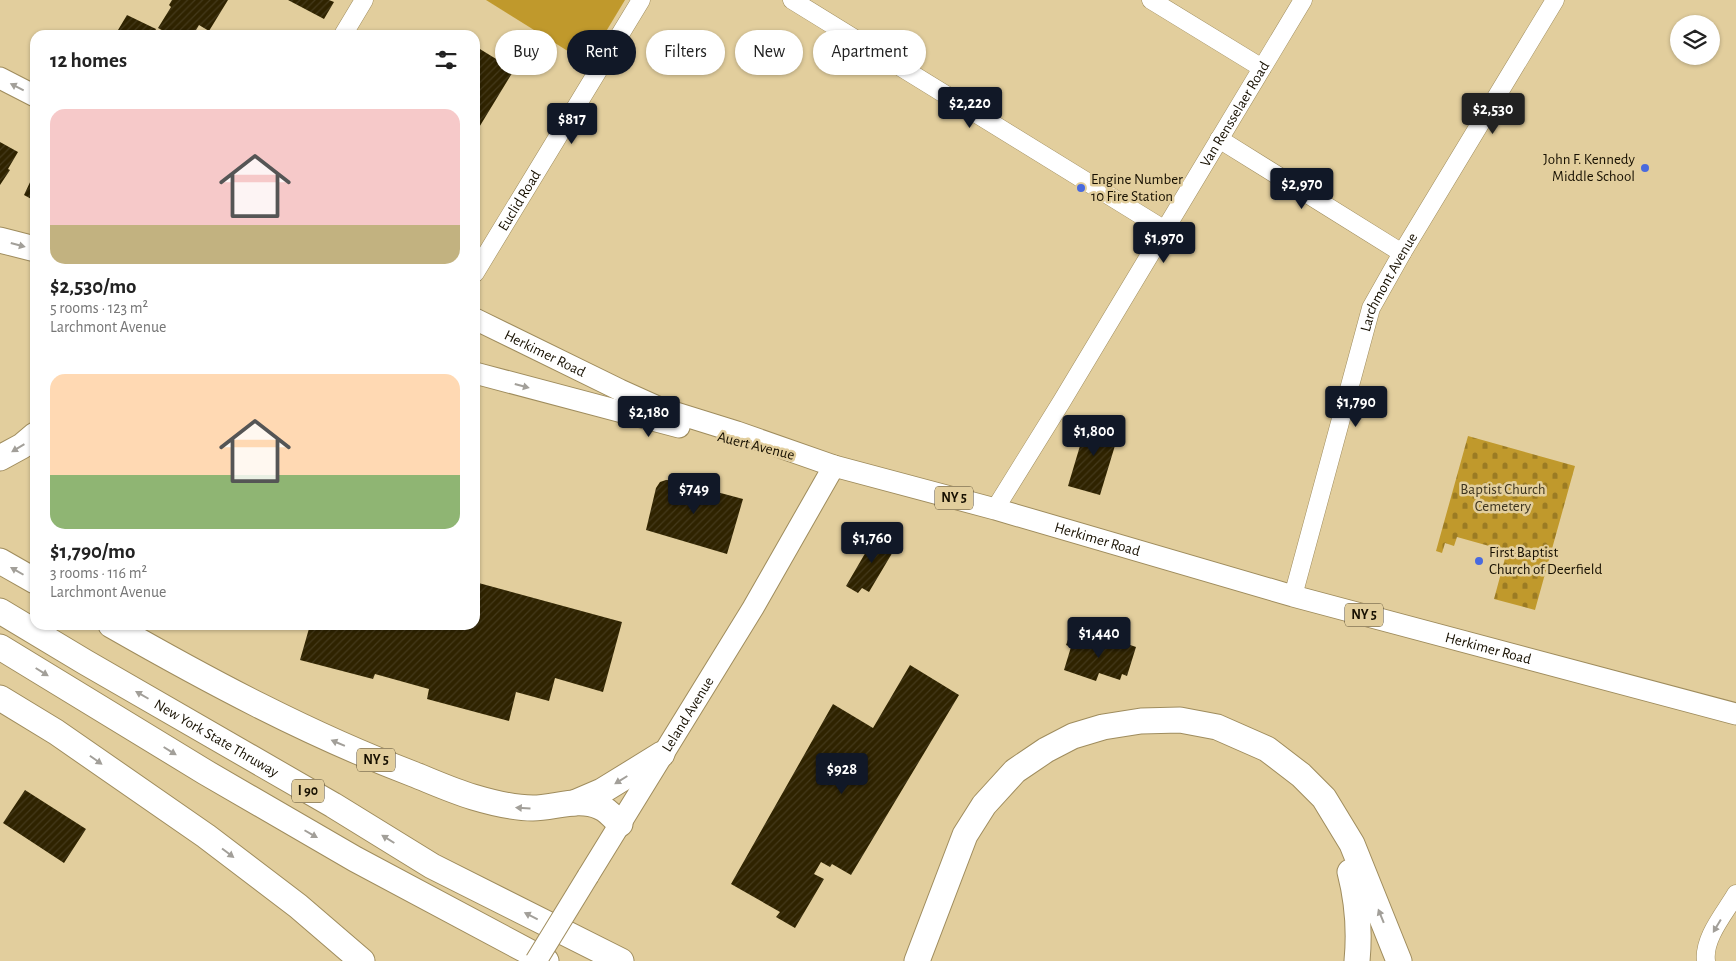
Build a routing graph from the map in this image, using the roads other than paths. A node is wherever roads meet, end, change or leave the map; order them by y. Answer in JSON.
{"nodes":[{"id":1,"x":364,"y":0,"type":"edge"},
{"id":2,"x":641,"y":0,"type":"edge"},
{"id":3,"x":792,"y":0,"type":"edge"},
{"id":4,"x":1152,"y":0,"type":"edge"},
{"id":5,"x":1303,"y":0,"type":"edge"},
{"id":6,"x":1555,"y":0,"type":"edge"},
{"id":7,"x":346,"y":30,"type":"edge"},
{"id":8,"x":1262,"y":68,"type":"junction"},
{"id":9,"x":0,"y":78,"type":"edge"},
{"id":10,"x":30,"y":93,"type":"edge"},
{"id":11,"x":1219,"y":139,"type":"junction"},
{"id":12,"x":1165,"y":230,"type":"junction"},
{"id":13,"x":0,"y":240,"type":"edge"},
{"id":14,"x":30,"y":249,"type":"edge"},
{"id":15,"x":1402,"y":253,"type":"junction"},
{"id":16,"x":480,"y":265,"type":"edge"},
{"id":17,"x":480,"y":322,"type":"edge"},
{"id":18,"x":480,"y":374,"type":"edge"},
{"id":19,"x":30,"y":439,"type":"edge"},
{"id":20,"x":0,"y":458,"type":"edge"},
{"id":21,"x":834,"y":466,"type":"junction"},
{"id":22,"x":995,"y":509,"type":"junction"},
{"id":23,"x":0,"y":561,"type":"edge"},
{"id":24,"x":30,"y":578,"type":"edge"},
{"id":25,"x":1293,"y":596,"type":"junction"},
{"id":26,"x":0,"y":611,"type":"edge"},
{"id":27,"x":30,"y":629,"type":"edge"},
{"id":28,"x":32,"y":630,"type":"edge"},
{"id":29,"x":120,"y":630,"type":"edge"},
{"id":30,"x":0,"y":647,"type":"edge"},
{"id":31,"x":0,"y":698,"type":"edge"},
{"id":32,"x":1736,"y":714,"type":"edge"},
{"id":33,"x":662,"y":754,"type":"junction"},
{"id":34,"x":572,"y":803,"type":"junction"},
{"id":35,"x":620,"y":824,"type":"junction"},
{"id":36,"x":355,"y":859,"type":"junction"},
{"id":37,"x":1736,"y":894,"type":"edge"},
{"id":38,"x":362,"y":961,"type":"edge"},
{"id":39,"x":509,"y":961,"type":"edge"},
{"id":40,"x":536,"y":961,"type":"edge"},
{"id":41,"x":546,"y":961,"type":"edge"},
{"id":42,"x":621,"y":961,"type":"edge"},
{"id":43,"x":917,"y":961,"type":"edge"},
{"id":44,"x":928,"y":961,"type":"edge"},
{"id":45,"x":1357,"y":961,"type":"edge"},
{"id":46,"x":1399,"y":961,"type":"edge"},
{"id":47,"x":1706,"y":961,"type":"edge"}],
"edges":[{"from":1,"to":7,"type":"street"},
{"from":2,"to":16,"type":"street","name":"Euclid Road"},
{"from":3,"to":12,"type":"street"},
{"from":4,"to":8,"type":"street"},
{"from":5,"to":8,"type":"street","name":"Van Rensselaer Road"},
{"from":6,"to":15,"type":"street","name":"Larchmont Avenue"},
{"from":8,"to":11,"type":"street","name":"Van Rensselaer Road"},
{"from":10,"to":9,"type":"main road","one_way":true},
{"from":11,"to":12,"type":"street","name":"Van Rensselaer Road"},
{"from":11,"to":15,"type":"street"},
{"from":12,"to":22,"type":"street","name":"Van Rensselaer Road"},
{"from":13,"to":14,"type":"highway","one_way":true},
{"from":15,"to":25,"type":"street","name":"Larchmont Avenue"},
{"from":17,"to":21,"type":"main road","name":"Herkimer Road"},
{"from":18,"to":21,"type":"main road","name":"Auert Avenue","one_way":true},
{"from":19,"to":20,"type":"highway","one_way":true},
{"from":21,"to":22,"type":"main road","name":"Herkimer Road","number":"NY 5"},
{"from":21,"to":33,"type":"main road","name":"Leland Avenue","number":"NY 5"},
{"from":22,"to":25,"type":"main road","name":"Herkimer Road","number":"NY 5"},
{"from":24,"to":23,"type":"highway","one_way":true},
{"from":25,"to":32,"type":"main road","name":"Herkimer Road","number":"NY 5"},
{"from":27,"to":26,"type":"highway","name":"New York State Thruway","number":"I 90","one_way":true},
{"from":42,"to":28,"type":"highway","name":"New York State Thruway","number":"I 90","one_way":true},
{"from":34,"to":29,"type":"highway","number":"NY 5","one_way":true},
{"from":30,"to":36,"type":"highway","number":"I 90","one_way":true},
{"from":31,"to":38,"type":"highway","one_way":true},
{"from":33,"to":34,"type":"highway","number":"NY 5","one_way":true},
{"from":33,"to":35,"type":"main road","name":"Leland Avenue","number":"NY 5"},
{"from":34,"to":35,"type":"highway"},
{"from":35,"to":40,"type":"main road","name":"Leland Avenue","number":"NY 5","bridge":true},
{"from":36,"to":39,"type":"highway"},
{"from":36,"to":41,"type":"highway","number":"I 90"},
{"from":37,"to":47,"type":"street","one_way":true},
{"from":46,"to":43,"type":"highway","one_way":true},
{"from":44,"to":45,"type":"highway"}]}
